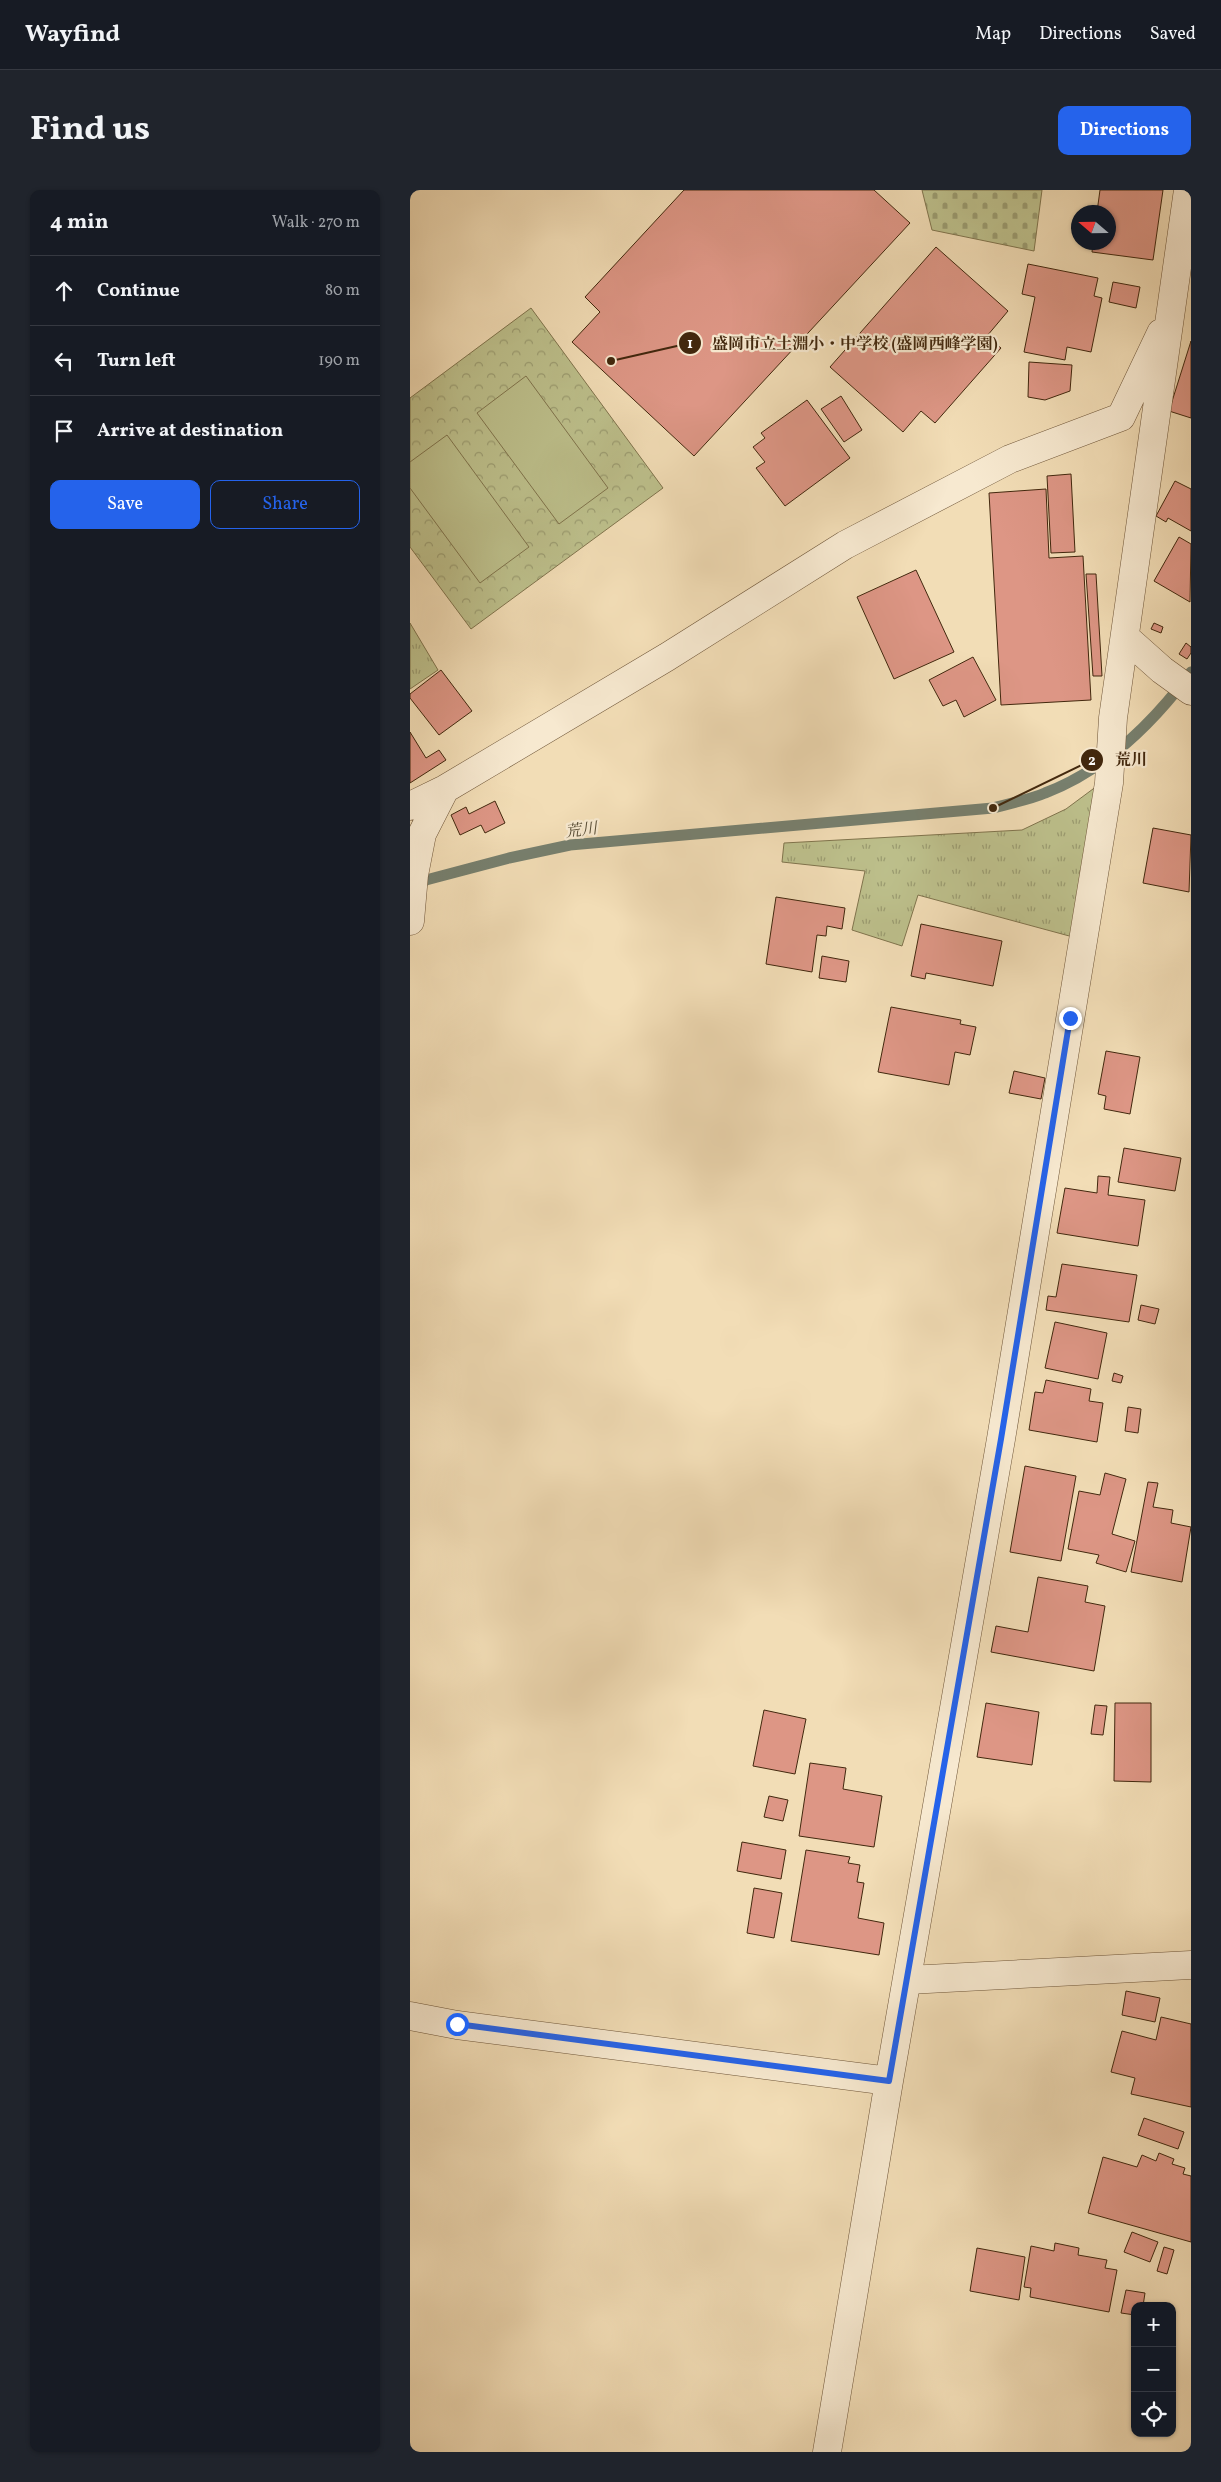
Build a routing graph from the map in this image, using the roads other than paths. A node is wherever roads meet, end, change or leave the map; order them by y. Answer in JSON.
{"nodes":[{"id":1,"x":1188,"y":190,"type":"edge"},
{"id":2,"x":1173,"y":309,"type":"junction"},
{"id":3,"x":1125,"y":638,"type":"junction"},
{"id":4,"x":1189,"y":690,"type":"edge"},
{"id":5,"x":445,"y":789,"type":"junction"},
{"id":6,"x":410,"y":806,"type":"edge"},
{"id":7,"x":412,"y":898,"type":"edge"},
{"id":8,"x":1191,"y":1965,"type":"edge"},
{"id":9,"x":908,"y":1980,"type":"junction"},
{"id":10,"x":410,"y":2016,"type":"edge"},
{"id":11,"x":889,"y":2081,"type":"junction"},
{"id":12,"x":827,"y":2452,"type":"edge"}],
"edges":[{"from":1,"to":2,"type":"street"},
{"from":2,"to":3,"type":"street"},
{"from":2,"to":5,"type":"street"},
{"from":3,"to":4,"type":"street"},
{"from":3,"to":9,"type":"street"},
{"from":5,"to":6,"type":"street"},
{"from":5,"to":7,"type":"street"},
{"from":8,"to":9,"type":"street"},
{"from":9,"to":11,"type":"street"},
{"from":10,"to":11,"type":"street"},
{"from":11,"to":12,"type":"street"}]}
